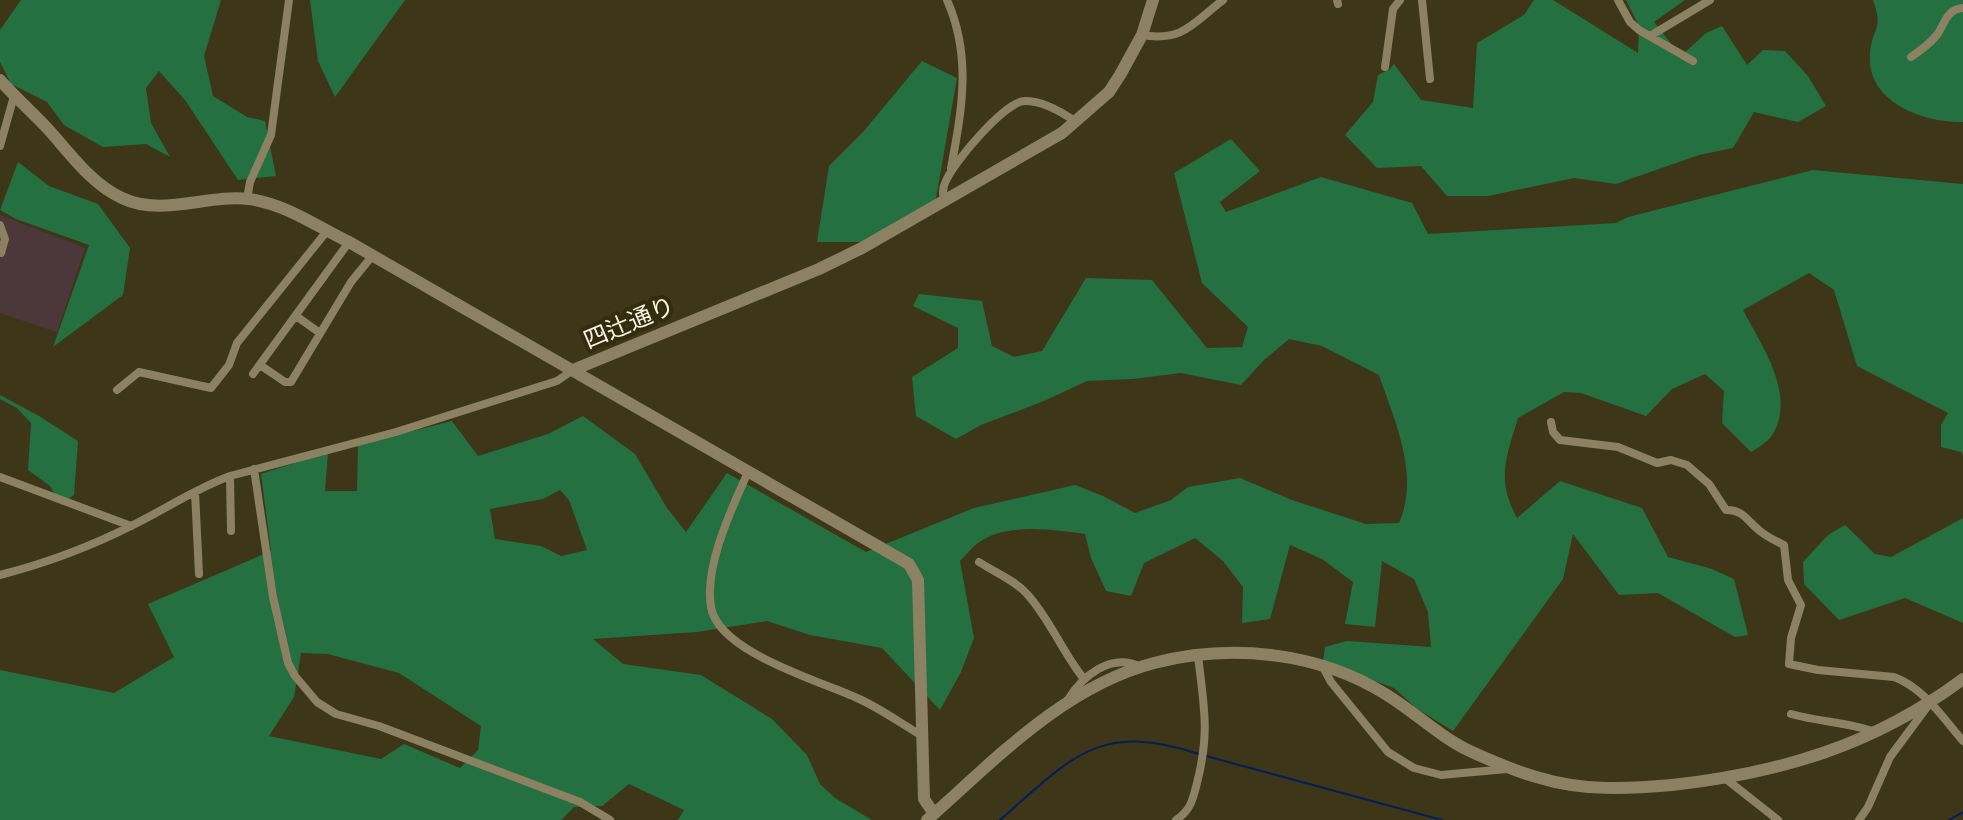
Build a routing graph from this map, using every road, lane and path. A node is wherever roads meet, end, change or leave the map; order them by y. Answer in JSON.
{"nodes":[{"id":1,"x":289,"y":0,"type":"edge"},
{"id":2,"x":947,"y":0,"type":"edge"},
{"id":3,"x":1153,"y":0,"type":"edge"},
{"id":4,"x":1223,"y":0,"type":"edge"},
{"id":5,"x":1400,"y":0,"type":"edge"},
{"id":6,"x":1422,"y":0,"type":"edge"},
{"id":7,"x":1618,"y":0,"type":"edge"},
{"id":8,"x":1710,"y":0,"type":"edge"},
{"id":9,"x":1963,"y":8,"type":"edge"},
{"id":10,"x":1142,"y":35,"type":"junction"},
{"id":11,"x":1650,"y":36,"type":"junction"},
{"id":12,"x":1911,"y":57,"type":"dead end"},
{"id":13,"x":1693,"y":61,"type":"dead end"},
{"id":14,"x":1385,"y":67,"type":"dead end"},
{"id":15,"x":1430,"y":79,"type":"dead end"},
{"id":16,"x":0,"y":80,"type":"edge"},
{"id":17,"x":14,"y":96,"type":"junction"},
{"id":18,"x":1076,"y":122,"type":"junction"},
{"id":19,"x":0,"y":146,"type":"edge"},
{"id":20,"x":951,"y":169,"type":"junction"},
{"id":21,"x":247,"y":199,"type":"junction"},
{"id":22,"x":944,"y":201,"type":"junction"},
{"id":23,"x":0,"y":225,"type":"edge"},
{"id":24,"x":327,"y":231,"type":"junction"},
{"id":25,"x":349,"y":242,"type":"junction"},
{"id":26,"x":1,"y":253,"type":"edge"},
{"id":27,"x":373,"y":255,"type":"junction"},
{"id":28,"x":296,"y":316,"type":"junction"},
{"id":29,"x":320,"y":333,"type":"junction"},
{"id":30,"x":260,"y":365,"type":"junction"},
{"id":31,"x":573,"y":370,"type":"junction"},
{"id":32,"x":253,"y":374,"type":"dead end"},
{"id":33,"x":117,"y":390,"type":"dead end"},
{"id":34,"x":1551,"y":422,"type":"dead end"},
{"id":35,"x":254,"y":469,"type":"junction"},
{"id":36,"x":748,"y":472,"type":"junction"},
{"id":37,"x":230,"y":476,"type":"junction"},
{"id":38,"x":0,"y":477,"type":"edge"},
{"id":39,"x":195,"y":492,"type":"junction"},
{"id":40,"x":132,"y":526,"type":"junction"},
{"id":41,"x":231,"y":531,"type":"dead end"},
{"id":42,"x":979,"y":562,"type":"dead end"},
{"id":43,"x":199,"y":574,"type":"dead end"},
{"id":44,"x":0,"y":575,"type":"edge"},
{"id":45,"x":1198,"y":656,"type":"junction"},
{"id":46,"x":1141,"y":667,"type":"junction"},
{"id":47,"x":1323,"y":667,"type":"junction"},
{"id":48,"x":1084,"y":679,"type":"junction"},
{"id":49,"x":1963,"y":679,"type":"edge"},
{"id":50,"x":1066,"y":702,"type":"junction"},
{"id":51,"x":1930,"y":703,"type":"junction"},
{"id":52,"x":1791,"y":714,"type":"dead end"},
{"id":53,"x":1876,"y":733,"type":"junction"},
{"id":54,"x":921,"y":735,"type":"junction"},
{"id":55,"x":1963,"y":741,"type":"edge"},
{"id":56,"x":1511,"y":768,"type":"junction"},
{"id":57,"x":1726,"y":779,"type":"junction"},
{"id":58,"x":931,"y":817,"type":"edge"},
{"id":59,"x":610,"y":820,"type":"edge"},
{"id":60,"x":1176,"y":820,"type":"edge"},
{"id":61,"x":1778,"y":820,"type":"edge"},
{"id":62,"x":1859,"y":820,"type":"edge"}],
"edges":[{"from":1,"to":21,"type":"street"},
{"from":2,"to":20,"type":"street"},
{"from":3,"to":10,"type":"street","name":"四辻通り"},
{"from":4,"to":10,"type":"street"},
{"from":5,"to":14,"type":"street"},
{"from":6,"to":15,"type":"street"},
{"from":7,"to":11,"type":"street"},
{"from":8,"to":11,"type":"street"},
{"from":9,"to":12,"type":"street"},
{"from":10,"to":18,"type":"street","name":"四辻通り"},
{"from":11,"to":13,"type":"street"},
{"from":16,"to":17,"type":"street","name":"四辻通り"},
{"from":17,"to":19,"type":"street"},
{"from":17,"to":21,"type":"street","name":"四辻通り"},
{"from":18,"to":20,"type":"street"},
{"from":18,"to":22,"type":"street","name":"四辻通り"},
{"from":20,"to":22,"type":"street"},
{"from":21,"to":24,"type":"street","name":"四辻通り"},
{"from":22,"to":31,"type":"street","name":"四辻通り"},
{"from":23,"to":26,"type":"street"},
{"from":24,"to":25,"type":"street","name":"四辻通り"},
{"from":24,"to":33,"type":"street"},
{"from":25,"to":27,"type":"street","name":"四辻通り"},
{"from":25,"to":28,"type":"street"},
{"from":27,"to":29,"type":"street"},
{"from":27,"to":31,"type":"street","name":"四辻通り"},
{"from":28,"to":29,"type":"street"},
{"from":28,"to":30,"type":"street"},
{"from":29,"to":30,"type":"street"},
{"from":30,"to":32,"type":"street"},
{"from":31,"to":35,"type":"street"},
{"from":31,"to":36,"type":"street"},
{"from":34,"to":51,"type":"street"},
{"from":35,"to":37,"type":"street"},
{"from":35,"to":59,"type":"street"},
{"from":36,"to":54,"type":"street"},
{"from":36,"to":54,"type":"street"},
{"from":37,"to":39,"type":"street"},
{"from":37,"to":41,"type":"street"},
{"from":38,"to":40,"type":"street"},
{"from":39,"to":40,"type":"street"},
{"from":39,"to":43,"type":"street"},
{"from":40,"to":44,"type":"street"},
{"from":42,"to":48,"type":"street"},
{"from":45,"to":46,"type":"street"},
{"from":45,"to":47,"type":"street"},
{"from":45,"to":60,"type":"street"},
{"from":46,"to":48,"type":"street"},
{"from":46,"to":50,"type":"street"},
{"from":47,"to":56,"type":"street"},
{"from":47,"to":56,"type":"street"},
{"from":48,"to":50,"type":"street"},
{"from":49,"to":51,"type":"street"},
{"from":50,"to":58,"type":"street"},
{"from":51,"to":53,"type":"street"},
{"from":51,"to":55,"type":"street"},
{"from":51,"to":62,"type":"street"},
{"from":52,"to":53,"type":"street"},
{"from":53,"to":57,"type":"street"},
{"from":54,"to":58,"type":"street"},
{"from":56,"to":57,"type":"street"},
{"from":57,"to":61,"type":"street"}]}
